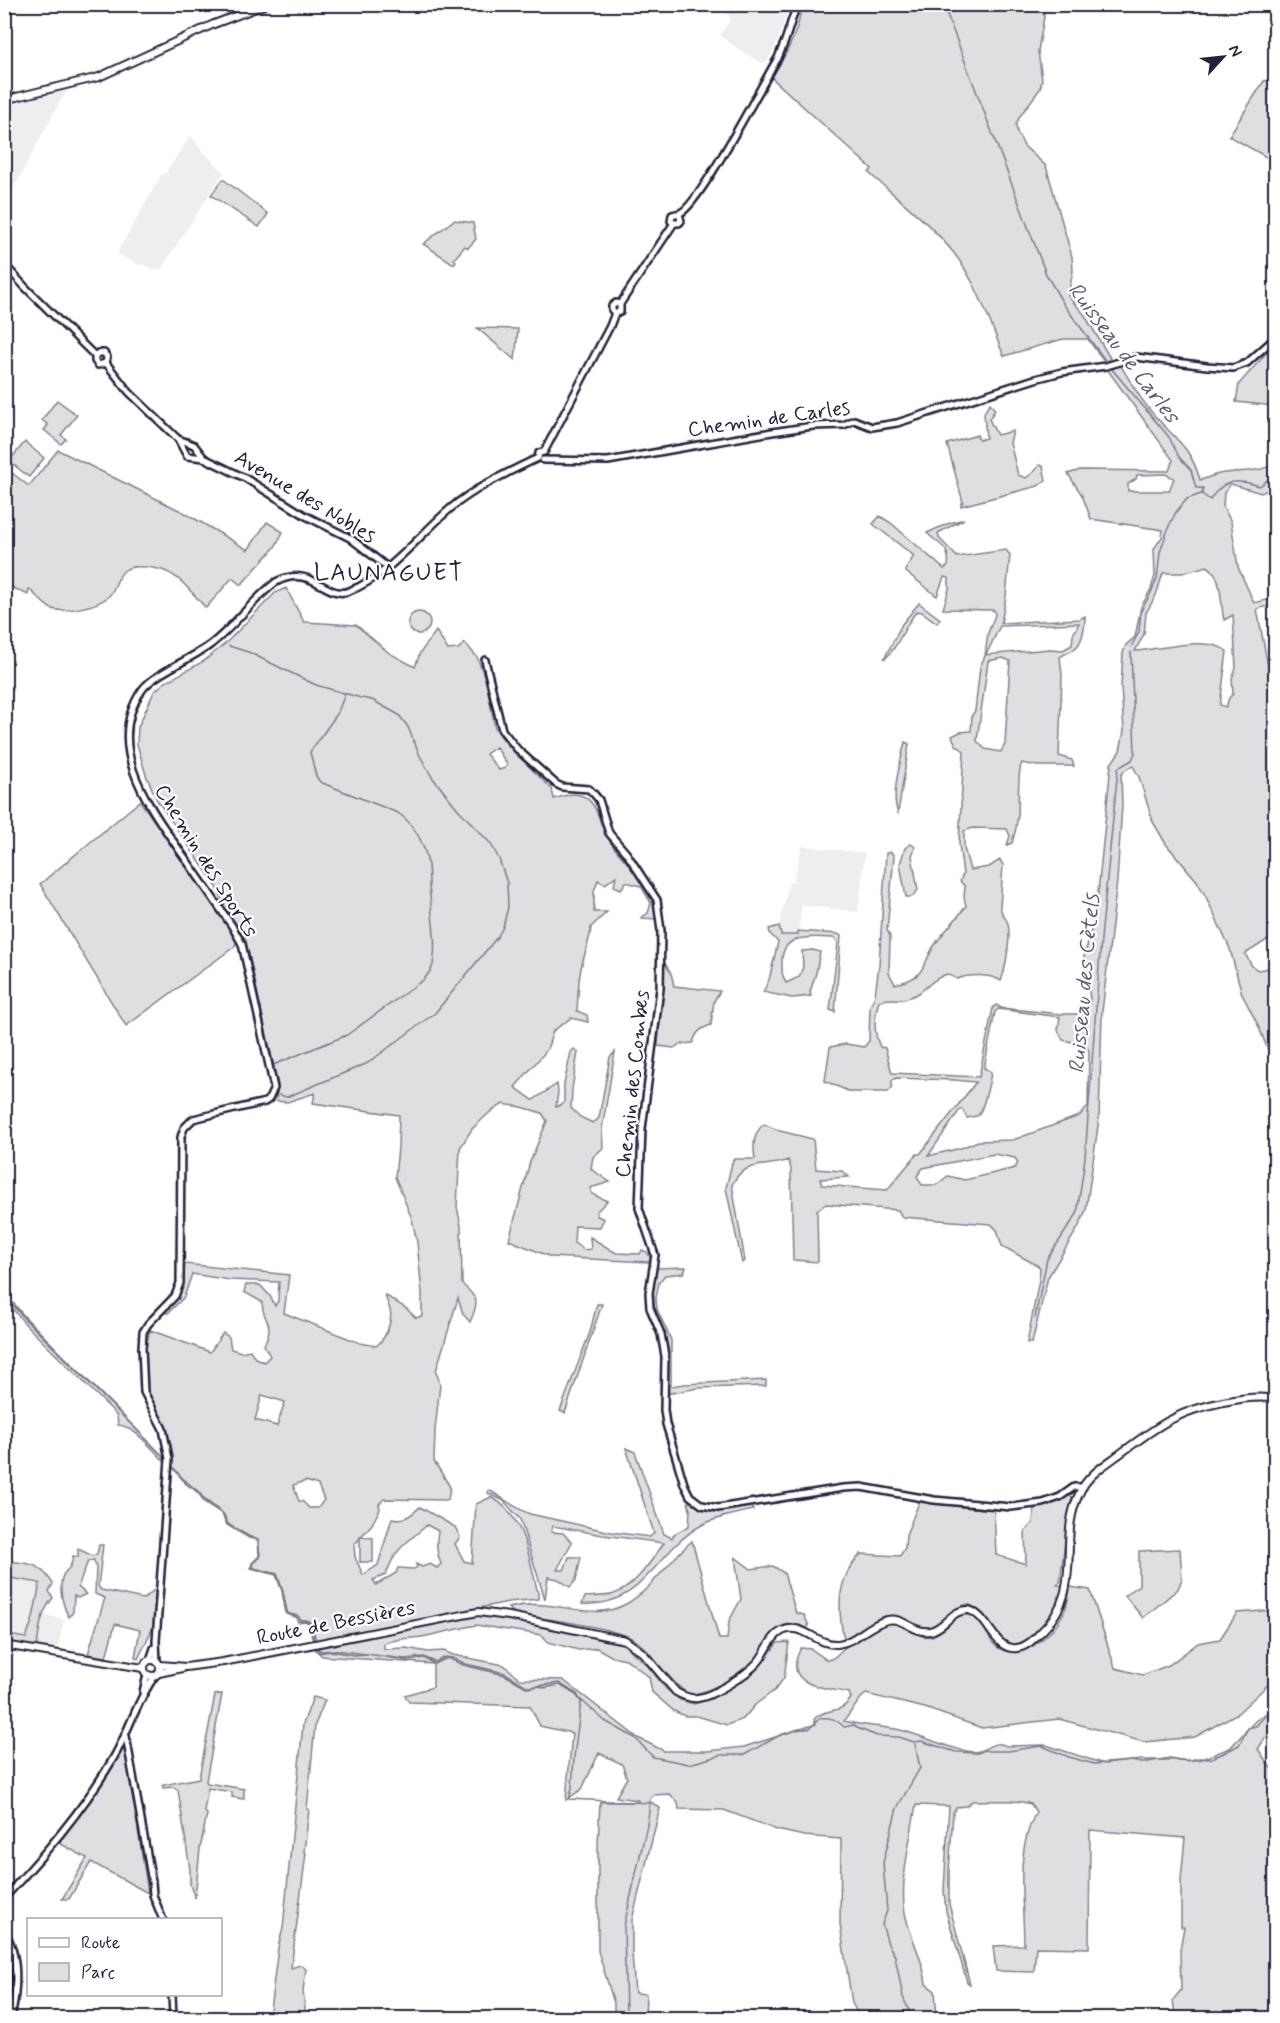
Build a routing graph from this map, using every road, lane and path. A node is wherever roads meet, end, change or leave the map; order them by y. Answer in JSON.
{"nodes":[{"id":1,"x":267,"y":4,"type":"edge"},
{"id":2,"x":797,"y":4,"type":"edge"},
{"id":3,"x":4,"y":100,"type":"edge"},
{"id":4,"x":4,"y":264,"type":"edge"},
{"id":5,"x":1275,"y":337,"type":"edge"},
{"id":6,"x":178,"y":439,"type":"junction"},
{"id":7,"x":189,"y":444,"type":"junction"},
{"id":8,"x":196,"y":449,"type":"junction"},
{"id":9,"x":184,"y":450,"type":"junction"},
{"id":10,"x":193,"y":456,"type":"junction"},
{"id":11,"x":543,"y":456,"type":"junction"},
{"id":12,"x":204,"y":458,"type":"junction"},
{"id":13,"x":387,"y":567,"type":"junction"},
{"id":14,"x":485,"y":660,"type":"dead end"},
{"id":15,"x":1275,"y":1399,"type":"edge"},
{"id":16,"x":1081,"y":1490,"type":"junction"},
{"id":17,"x":156,"y":1641,"type":"junction"},
{"id":18,"x":4,"y":1645,"type":"edge"},
{"id":19,"x":150,"y":1660,"type":"junction"},
{"id":20,"x":159,"y":1663,"type":"junction"},
{"id":21,"x":186,"y":1666,"type":"junction"},
{"id":22,"x":143,"y":1668,"type":"junction"},
{"id":23,"x":157,"y":1674,"type":"junction"},
{"id":24,"x":147,"y":1675,"type":"junction"},
{"id":25,"x":139,"y":1706,"type":"junction"},
{"id":26,"x":126,"y":1736,"type":"junction"},
{"id":27,"x":4,"y":1898,"type":"edge"},
{"id":28,"x":162,"y":1918,"type":"edge"},
{"id":29,"x":4,"y":1931,"type":"edge"},
{"id":30,"x":172,"y":1996,"type":"edge"},
{"id":31,"x":11,"y":2019,"type":"edge"},
{"id":32,"x":173,"y":2019,"type":"edge"}],
"edges":[{"from":1,"to":3,"type":"main road"},
{"from":2,"to":11,"type":"street"},
{"from":4,"to":6,"type":"street","name":"Avenue des Nobles"},
{"from":5,"to":11,"type":"street","name":"Chemin de Carles"},
{"from":6,"to":7,"type":"street","name":"Avenue des Nobles"},
{"from":6,"to":9,"type":"street","name":"Avenue des Nobles"},
{"from":7,"to":8,"type":"street","name":"Avenue des Nobles"},
{"from":7,"to":9,"type":"street"},
{"from":8,"to":10,"type":"street"},
{"from":8,"to":12,"type":"street","name":"Avenue des Nobles"},
{"from":9,"to":10,"type":"street","name":"Avenue des Nobles"},
{"from":10,"to":12,"type":"street","name":"Avenue des Nobles"},
{"from":11,"to":13,"type":"street"},
{"from":12,"to":13,"type":"street","name":"Avenue des Nobles"},
{"from":13,"to":17,"type":"street","name":"Chemin des Sports"},
{"from":14,"to":16,"type":"street","name":"Chemin des Combes"},
{"from":15,"to":16,"type":"main road"},
{"from":16,"to":21,"type":"main road","name":"Route de Bessières"},
{"from":17,"to":19,"type":"street"},
{"from":17,"to":20,"type":"street"},
{"from":18,"to":22,"type":"main road"},
{"from":19,"to":20,"type":"main road"},
{"from":19,"to":22,"type":"main road"},
{"from":20,"to":21,"type":"main road","name":"Route de Bessières"},
{"from":20,"to":23,"type":"main road"},
{"from":21,"to":23,"type":"main road","name":"Route de Bessières"},
{"from":22,"to":24,"type":"main road"},
{"from":23,"to":24,"type":"main road"},
{"from":23,"to":25,"type":"street"},
{"from":24,"to":25,"type":"street"},
{"from":25,"to":26,"type":"street"},
{"from":26,"to":27,"type":"street"},
{"from":26,"to":28,"type":"street"},
{"from":29,"to":31,"type":"street"},
{"from":30,"to":32,"type":"street"}]}
